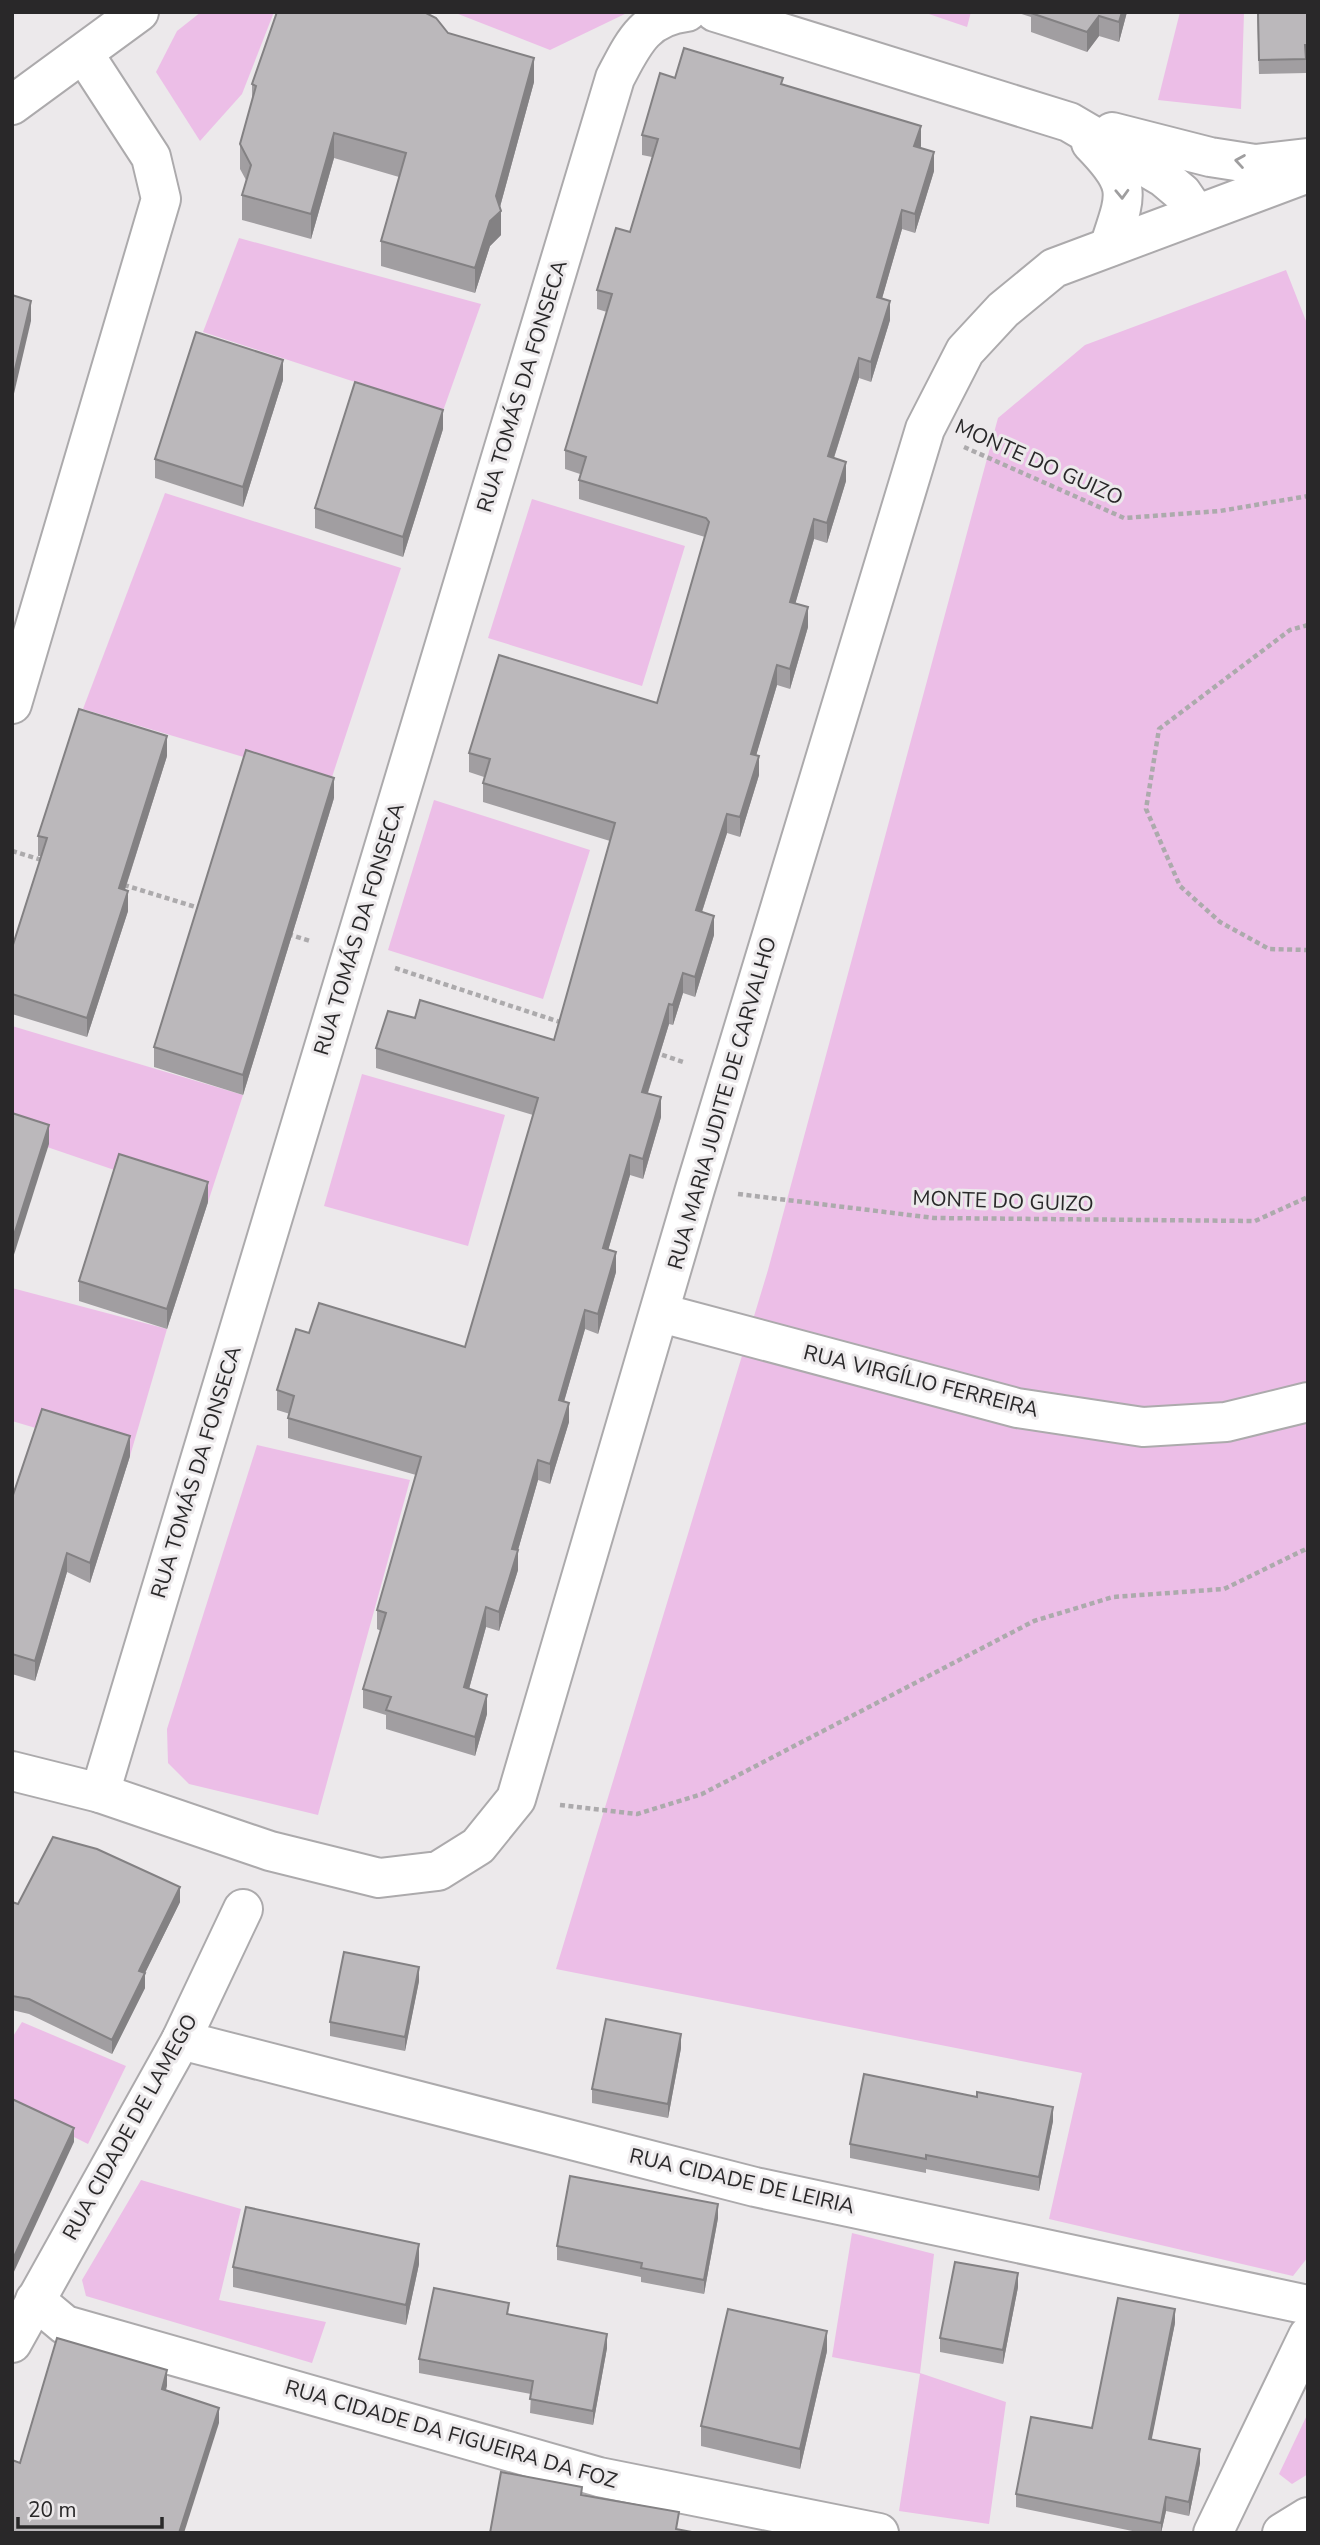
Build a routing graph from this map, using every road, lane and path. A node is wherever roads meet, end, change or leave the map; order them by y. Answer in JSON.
{"nodes":[{"id":1,"x":139,"y":12,"type":"edge"},
{"id":2,"x":687,"y":12,"type":"edge"},
{"id":3,"x":715,"y":12,"type":"edge"},
{"id":4,"x":84,"y":54,"type":"junction"},
{"id":5,"x":12,"y":106,"type":"edge"},
{"id":6,"x":1069,"y":122,"type":"junction"},
{"id":7,"x":1308,"y":158,"type":"edge"},
{"id":8,"x":1308,"y":173,"type":"edge"},
{"id":9,"x":1195,"y":212,"type":"junction"},
{"id":10,"x":1109,"y":247,"type":"junction"},
{"id":11,"x":925,"y":429,"type":"junction"},
{"id":12,"x":1308,"y":496,"type":"edge"},
{"id":13,"x":1308,"y":625,"type":"edge"},
{"id":14,"x":12,"y":704,"type":"edge"},
{"id":15,"x":12,"y":851,"type":"edge"},
{"id":16,"x":51,"y":863,"type":"edge"},
{"id":17,"x":117,"y":883,"type":"edge"},
{"id":18,"x":208,"y":910,"type":"edge"},
{"id":19,"x":287,"y":934,"type":"edge"},
{"id":20,"x":1308,"y":950,"type":"edge"},
{"id":21,"x":352,"y":954,"type":"junction"},
{"id":22,"x":573,"y":1026,"type":"edge"},
{"id":23,"x":651,"y":1051,"type":"edge"},
{"id":24,"x":729,"y":1077,"type":"junction"},
{"id":25,"x":695,"y":1189,"type":"junction"},
{"id":26,"x":1308,"y":1197,"type":"edge"},
{"id":27,"x":661,"y":1313,"type":"junction"},
{"id":28,"x":1308,"y":1402,"type":"edge"},
{"id":29,"x":1308,"y":1548,"type":"edge"},
{"id":30,"x":12,"y":1771,"type":"edge"},
{"id":31,"x":100,"y":1793,"type":"junction"},
{"id":32,"x":516,"y":1799,"type":"junction"},
{"id":33,"x":243,"y":1909,"type":"dead end"},
{"id":34,"x":181,"y":2040,"type":"junction"},
{"id":35,"x":35,"y":2300,"type":"junction"},
{"id":36,"x":1308,"y":2305,"type":"edge"},
{"id":37,"x":1308,"y":2336,"type":"edge"},
{"id":38,"x":12,"y":2343,"type":"edge"},
{"id":39,"x":1308,"y":2517,"type":"edge"},
{"id":40,"x":879,"y":2533,"type":"edge"},
{"id":41,"x":1213,"y":2533,"type":"edge"},
{"id":42,"x":1282,"y":2533,"type":"edge"}],
"edges":[{"from":1,"to":4,"type":"street"},
{"from":2,"to":21,"type":"street","name":"RUA TOMÁS DA FONSECA"},
{"from":3,"to":6,"type":"street"},
{"from":4,"to":5,"type":"street"},
{"from":4,"to":14,"type":"street"},
{"from":7,"to":6,"type":"street","one_way":true},
{"from":6,"to":9,"type":"street"},
{"from":6,"to":10,"type":"street","one_way":true},
{"from":8,"to":9,"type":"street","name":"RUA MARIA JUDITE DE CARVALHO"},
{"from":9,"to":10,"type":"street","name":"RUA MARIA JUDITE DE CARVALHO"},
{"from":10,"to":11,"type":"street","name":"RUA MARIA JUDITE DE CARVALHO"},
{"from":11,"to":12,"type":"path","name":"MONTE DO GUIZO"},
{"from":11,"to":24,"type":"street","name":"RUA MARIA JUDITE DE CARVALHO"},
{"from":13,"to":20,"type":"path"},
{"from":15,"to":16,"type":"path"},
{"from":17,"to":18,"type":"path"},
{"from":19,"to":21,"type":"path"},
{"from":21,"to":22,"type":"path"},
{"from":21,"to":31,"type":"street","name":"RUA TOMÁS DA FONSECA"},
{"from":23,"to":24,"type":"path"},
{"from":24,"to":25,"type":"street","name":"RUA MARIA JUDITE DE CARVALHO"},
{"from":25,"to":26,"type":"path","name":"MONTE DO GUIZO"},
{"from":25,"to":27,"type":"street","name":"RUA MARIA JUDITE DE CARVALHO"},
{"from":27,"to":28,"type":"street","name":"RUA VIRGÍLIO FERREIRA"},
{"from":27,"to":32,"type":"street","name":"RUA MARIA JUDITE DE CARVALHO"},
{"from":29,"to":32,"type":"path"},
{"from":30,"to":31,"type":"street"},
{"from":31,"to":32,"type":"street","name":"RUA MARIA JUDITE DE CARVALHO"},
{"from":33,"to":34,"type":"street","name":"RUA CIDADE DE LAMEGO"},
{"from":34,"to":35,"type":"street","name":"RUA CIDADE DE LAMEGO"},
{"from":34,"to":36,"type":"street","name":"RUA CIDADE DE LEIRIA"},
{"from":35,"to":38,"type":"street","name":"RUA CIDADE DE LAMEGO"},
{"from":35,"to":40,"type":"street","name":"RUA CIDADE DA FIGUEIRA DA FOZ"},
{"from":37,"to":41,"type":"street"},
{"from":39,"to":42,"type":"street"}]}
